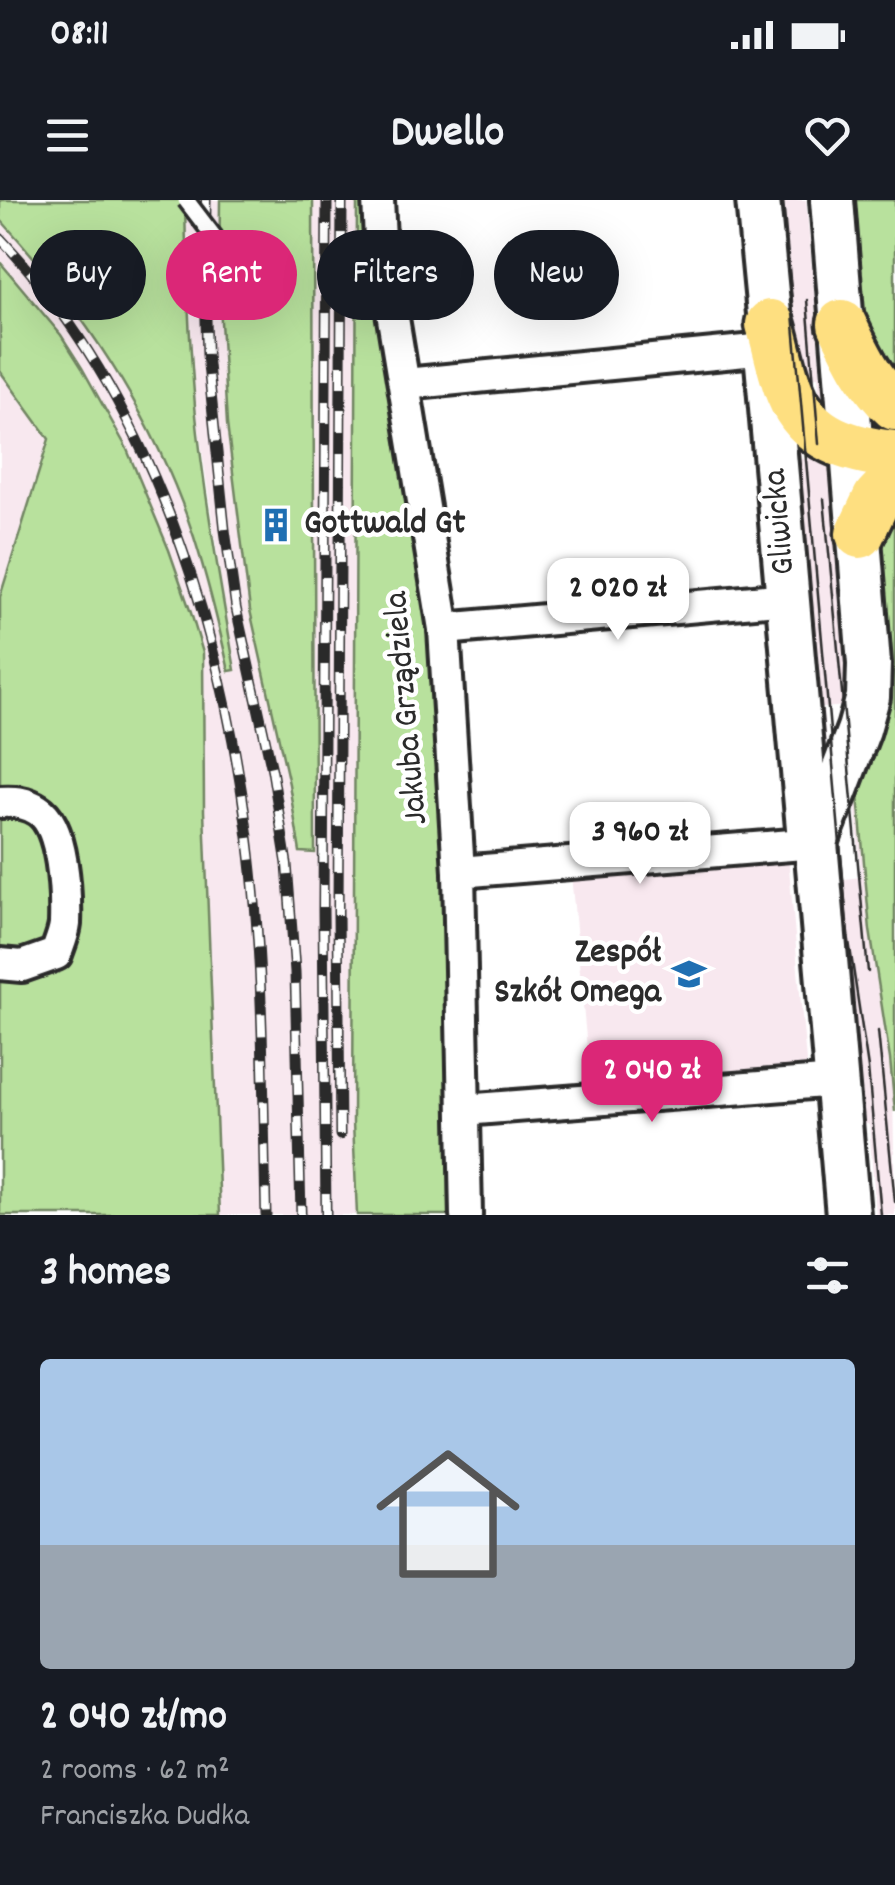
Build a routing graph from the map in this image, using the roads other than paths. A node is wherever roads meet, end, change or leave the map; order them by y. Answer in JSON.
{"nodes":[{"id":1,"x":186,"y":200,"type":"edge"},
{"id":2,"x":378,"y":200,"type":"edge"},
{"id":3,"x":758,"y":200,"type":"edge"},
{"id":4,"x":832,"y":200,"type":"edge"},
{"id":5,"x":209,"y":230,"type":"edge"},
{"id":6,"x":842,"y":324,"type":"junction"},
{"id":7,"x":768,"y":337,"type":"junction"},
{"id":8,"x":405,"y":384,"type":"junction"},
{"id":9,"x":895,"y":406,"type":"edge"},
{"id":10,"x":874,"y":451,"type":"edge"},
{"id":11,"x":895,"y":479,"type":"edge"},
{"id":12,"x":860,"y":534,"type":"junction"},
{"id":13,"x":788,"y":598,"type":"junction"},
{"id":14,"x":444,"y":628,"type":"junction"},
{"id":15,"x":0,"y":802,"type":"edge"},
{"id":16,"x":816,"y":843,"type":"junction"},
{"id":17,"x":458,"y":872,"type":"junction"},
{"id":18,"x":0,"y":964,"type":"edge"},
{"id":19,"x":836,"y":1081,"type":"junction"},
{"id":20,"x":464,"y":1110,"type":"junction"},
{"id":21,"x":466,"y":1215,"type":"edge"},
{"id":22,"x":848,"y":1215,"type":"edge"}],
"edges":[{"from":1,"to":5,"type":"lane","bridge":true},
{"from":2,"to":8,"type":"street","name":"Jakuba Grządziela"},
{"from":3,"to":7,"type":"street","name":"Gliwicka"},
{"from":4,"to":6,"type":"street","name":"Gliwicka"},
{"from":6,"to":9,"type":"main road"},
{"from":6,"to":10,"type":"street","name":"Gliwicka"},
{"from":7,"to":8,"type":"street"},
{"from":7,"to":10,"type":"main road"},
{"from":7,"to":13,"type":"street","name":"Gliwicka"},
{"from":8,"to":14,"type":"street","name":"Jakuba Grządziela"},
{"from":10,"to":12,"type":"street","name":"Gliwicka"},
{"from":11,"to":12,"type":"main road"},
{"from":12,"to":16,"type":"street","name":"Gliwicka"},
{"from":13,"to":14,"type":"street"},
{"from":13,"to":16,"type":"street","name":"Gliwicka"},
{"from":14,"to":17,"type":"street","name":"Jakuba Grządziela"},
{"from":15,"to":18,"type":"street"},
{"from":16,"to":17,"type":"street"},
{"from":16,"to":19,"type":"street","name":"Gliwicka"},
{"from":17,"to":20,"type":"street","name":"Jakuba Grządziela"},
{"from":19,"to":20,"type":"street"},
{"from":19,"to":22,"type":"street","name":"Gliwicka"},
{"from":20,"to":21,"type":"street","name":"Jakuba Grządziela"}]}
